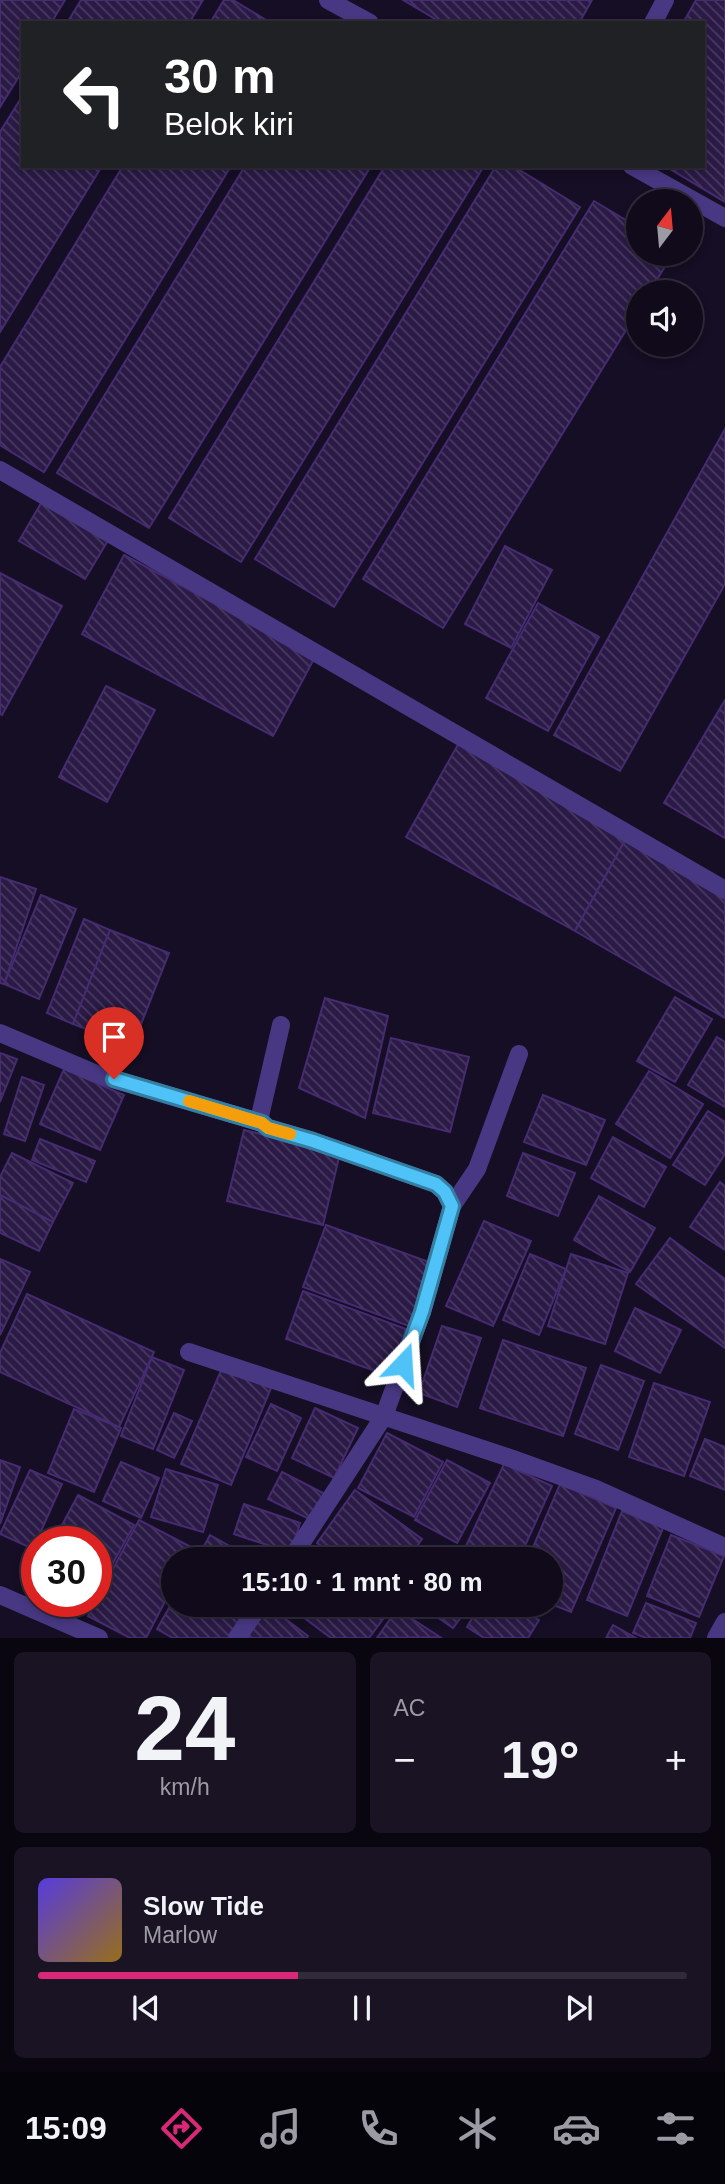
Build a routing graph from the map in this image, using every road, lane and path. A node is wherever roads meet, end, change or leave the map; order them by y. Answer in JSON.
{"nodes":[{"id":1,"x":328,"y":0,"type":"edge"},
{"id":2,"x":665,"y":0,"type":"edge"},
{"id":3,"x":366,"y":21,"type":"edge"},
{"id":4,"x":654,"y":21,"type":"edge"},
{"id":5,"x":636,"y":168,"type":"edge"},
{"id":6,"x":725,"y":218,"type":"edge"},
{"id":7,"x":0,"y":470,"type":"edge"},
{"id":8,"x":725,"y":890,"type":"edge"},
{"id":9,"x":281,"y":1025,"type":"dead end"},
{"id":10,"x":0,"y":1034,"type":"edge"},
{"id":11,"x":519,"y":1055,"type":"dead end"},
{"id":12,"x":262,"y":1123,"type":"junction"},
{"id":13,"x":452,"y":1206,"type":"junction"},
{"id":14,"x":190,"y":1352,"type":"dead end"},
{"id":15,"x":384,"y":1416,"type":"junction"},
{"id":16,"x":299,"y":1547,"type":"edge"},
{"id":17,"x":725,"y":1547,"type":"edge"},
{"id":18,"x":0,"y":1595,"type":"edge"},
{"id":19,"x":252,"y":1617,"type":"edge"},
{"id":20,"x":725,"y":1622,"type":"edge"},
{"id":21,"x":99,"y":1638,"type":"edge"},
{"id":22,"x":237,"y":1638,"type":"edge"},
{"id":23,"x":716,"y":1638,"type":"edge"}],
"edges":[{"from":1,"to":3,"type":"street"},
{"from":2,"to":4,"type":"street"},
{"from":5,"to":6,"type":"street"},
{"from":7,"to":8,"type":"street"},
{"from":9,"to":12,"type":"street"},
{"from":10,"to":12,"type":"street"},
{"from":11,"to":13,"type":"street"},
{"from":12,"to":13,"type":"street"},
{"from":13,"to":15,"type":"street"},
{"from":14,"to":15,"type":"street"},
{"from":15,"to":16,"type":"street"},
{"from":15,"to":17,"type":"street"},
{"from":18,"to":21,"type":"street"},
{"from":19,"to":22,"type":"street"},
{"from":20,"to":23,"type":"street"}]}
